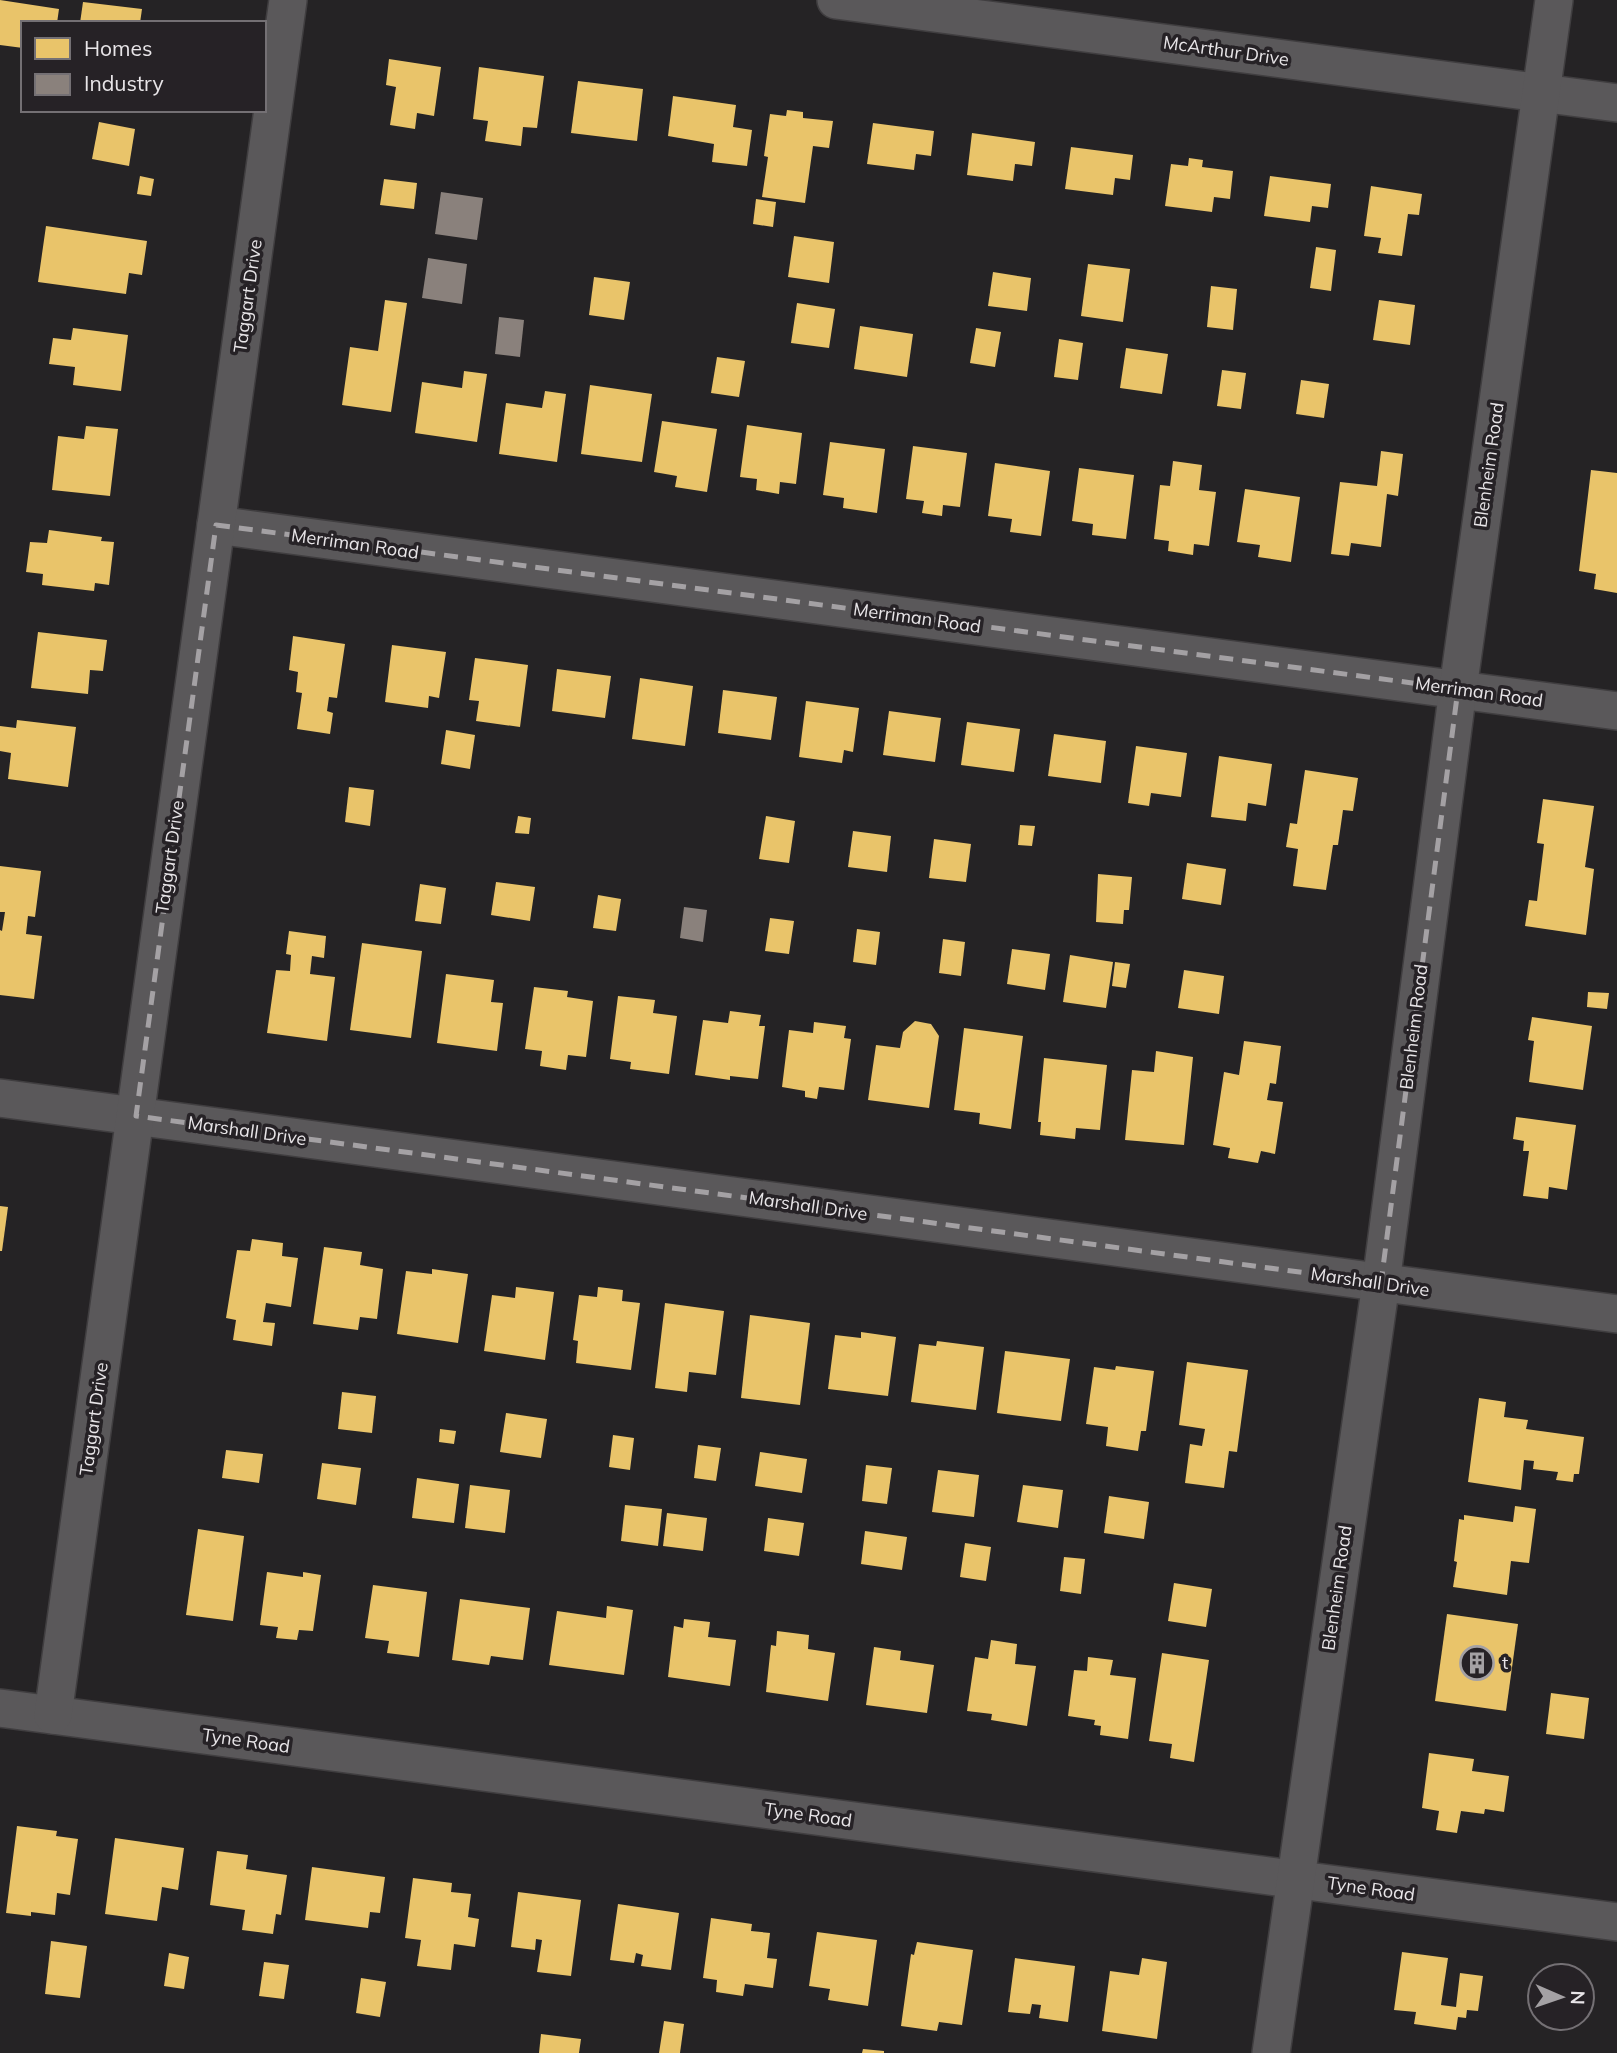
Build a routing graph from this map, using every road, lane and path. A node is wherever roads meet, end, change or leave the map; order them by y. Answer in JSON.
{"nodes":[{"id":1,"x":288,"y":0,"type":"edge"},
{"id":2,"x":836,"y":0,"type":"edge"},
{"id":3,"x":1554,"y":0,"type":"edge"},
{"id":4,"x":1541,"y":93,"type":"junction"},
{"id":5,"x":1617,"y":103,"type":"edge"},
{"id":6,"x":216,"y":525,"type":"junction"},
{"id":7,"x":1458,"y":690,"type":"junction"},
{"id":8,"x":1617,"y":710,"type":"edge"},
{"id":9,"x":0,"y":1098,"type":"edge"},
{"id":10,"x":136,"y":1116,"type":"junction"},
{"id":11,"x":1381,"y":1283,"type":"junction"},
{"id":12,"x":1617,"y":1314,"type":"edge"},
{"id":13,"x":0,"y":1708,"type":"edge"},
{"id":14,"x":53,"y":1715,"type":"junction"},
{"id":15,"x":1295,"y":1879,"type":"junction"},
{"id":16,"x":1617,"y":1922,"type":"edge"},
{"id":17,"x":1270,"y":2053,"type":"edge"}],
"edges":[{"from":1,"to":6,"type":"street","name":"Taggart Drive"},
{"from":2,"to":4,"type":"street","name":"McArthur Drive"},
{"from":3,"to":4,"type":"street","name":"Blenheim Road"},
{"from":4,"to":5,"type":"street","name":"McArthur Drive"},
{"from":4,"to":7,"type":"street","name":"Blenheim Road"},
{"from":6,"to":7,"type":"street","name":"Merriman Road"},
{"from":6,"to":10,"type":"street","name":"Taggart Drive"},
{"from":7,"to":8,"type":"street","name":"Merriman Road"},
{"from":7,"to":11,"type":"street","name":"Blenheim Road"},
{"from":9,"to":10,"type":"street","name":"Marshall Drive"},
{"from":10,"to":11,"type":"street","name":"Marshall Drive"},
{"from":10,"to":14,"type":"street","name":"Taggart Drive"},
{"from":11,"to":12,"type":"street","name":"Marshall Drive"},
{"from":11,"to":15,"type":"street","name":"Blenheim Road"},
{"from":13,"to":14,"type":"street","name":"Tyne Road"},
{"from":14,"to":15,"type":"street","name":"Tyne Road"},
{"from":15,"to":16,"type":"street","name":"Tyne Road"},
{"from":15,"to":17,"type":"street","name":"Blenheim Road"}]}
